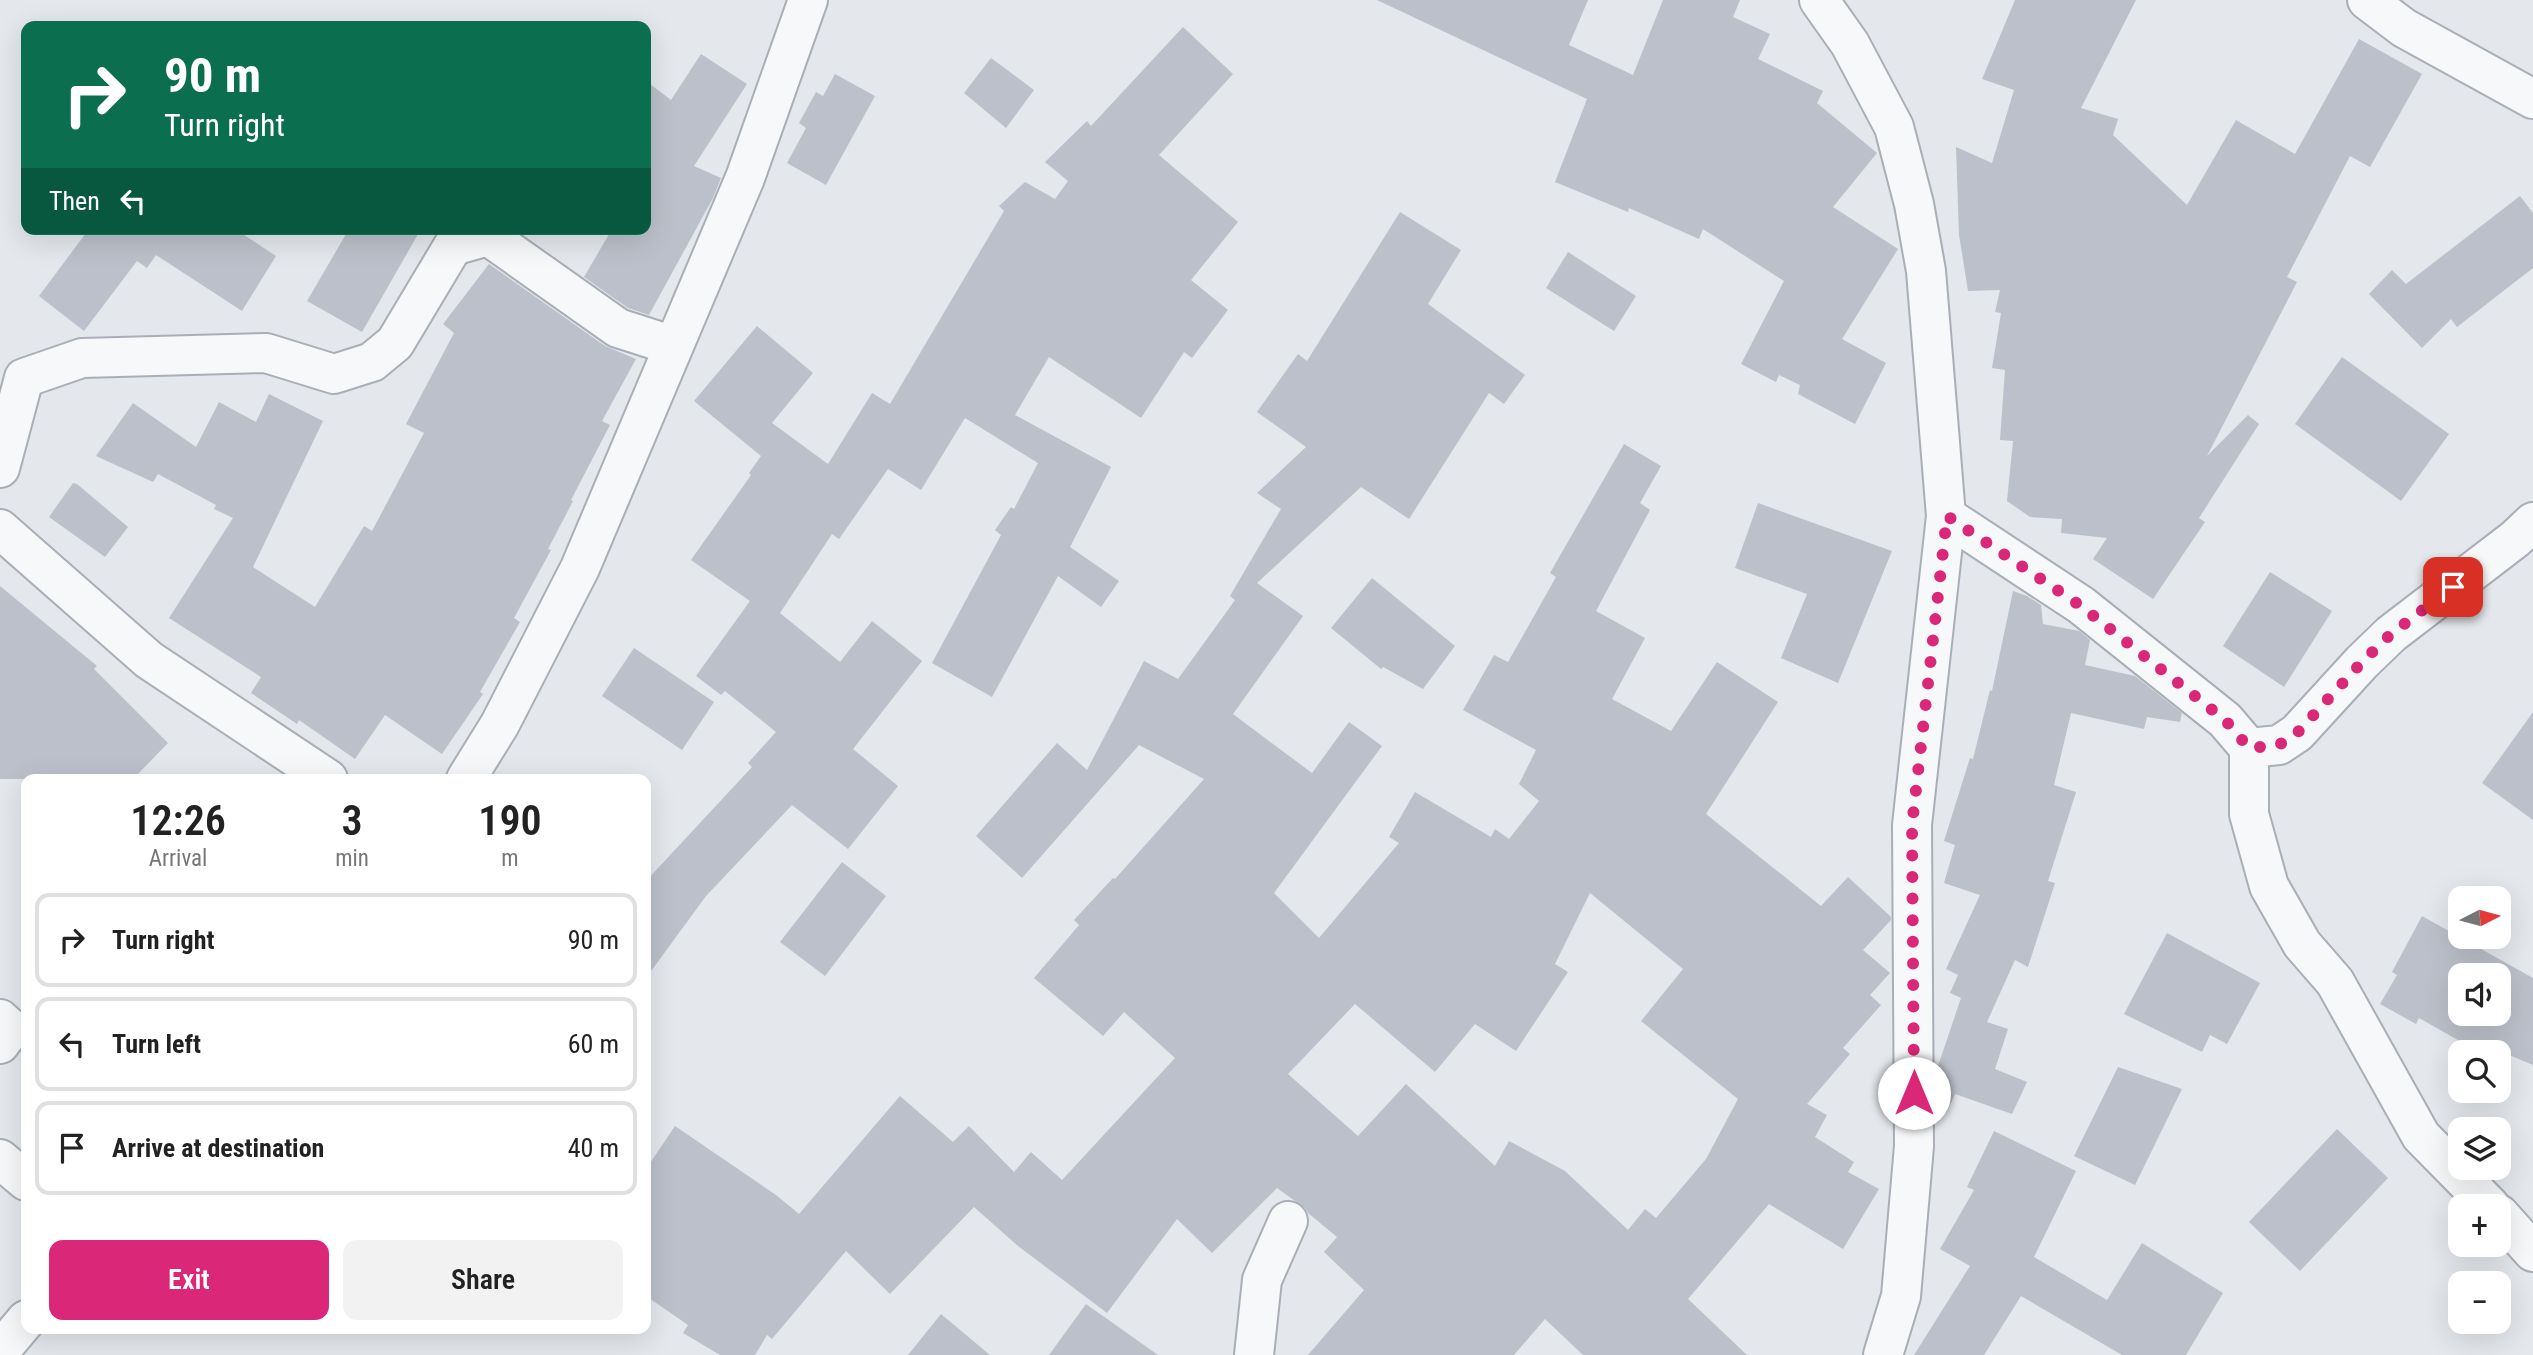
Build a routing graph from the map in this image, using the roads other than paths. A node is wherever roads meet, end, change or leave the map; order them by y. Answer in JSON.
{"nodes":[{"id":1,"x":808,"y":0,"type":"edge"},
{"id":2,"x":1819,"y":0,"type":"edge"},
{"id":3,"x":2367,"y":0,"type":"edge"},
{"id":4,"x":2411,"y":14,"type":"edge"},
{"id":5,"x":2533,"y":99,"type":"edge"},
{"id":6,"x":674,"y":346,"type":"junction"},
{"id":7,"x":0,"y":468,"type":"edge"},
{"id":8,"x":1947,"y":516,"type":"junction"},
{"id":9,"x":2533,"y":522,"type":"edge"},
{"id":10,"x":0,"y":529,"type":"edge"},
{"id":11,"x":2249,"y":748,"type":"junction"},
{"id":12,"x":320,"y":774,"type":"edge"},
{"id":13,"x":469,"y":774,"type":"edge"},
{"id":14,"x":0,"y":1019,"type":"edge"},
{"id":15,"x":0,"y":1044,"type":"edge"},
{"id":16,"x":0,"y":1159,"type":"edge"},
{"id":17,"x":21,"y":1177,"type":"edge"},
{"id":18,"x":2478,"y":1194,"type":"edge"},
{"id":19,"x":1288,"y":1221,"type":"dead end"},
{"id":20,"x":2511,"y":1227,"type":"edge"},
{"id":21,"x":2533,"y":1252,"type":"edge"},
{"id":22,"x":21,"y":1326,"type":"edge"},
{"id":23,"x":0,"y":1351,"type":"edge"},
{"id":24,"x":1254,"y":1355,"type":"edge"},
{"id":25,"x":1883,"y":1355,"type":"edge"}],
"edges":[{"from":1,"to":6,"type":"street"},
{"from":2,"to":8,"type":"street"},
{"from":3,"to":4,"type":"street"},
{"from":4,"to":5,"type":"street"},
{"from":6,"to":7,"type":"street"},
{"from":6,"to":13,"type":"street"},
{"from":8,"to":11,"type":"street"},
{"from":8,"to":25,"type":"street"},
{"from":9,"to":11,"type":"street"},
{"from":10,"to":12,"type":"street"},
{"from":11,"to":18,"type":"street"},
{"from":14,"to":15,"type":"street"},
{"from":16,"to":17,"type":"street"},
{"from":19,"to":24,"type":"street"},
{"from":20,"to":21,"type":"street"},
{"from":22,"to":23,"type":"street"}]}
